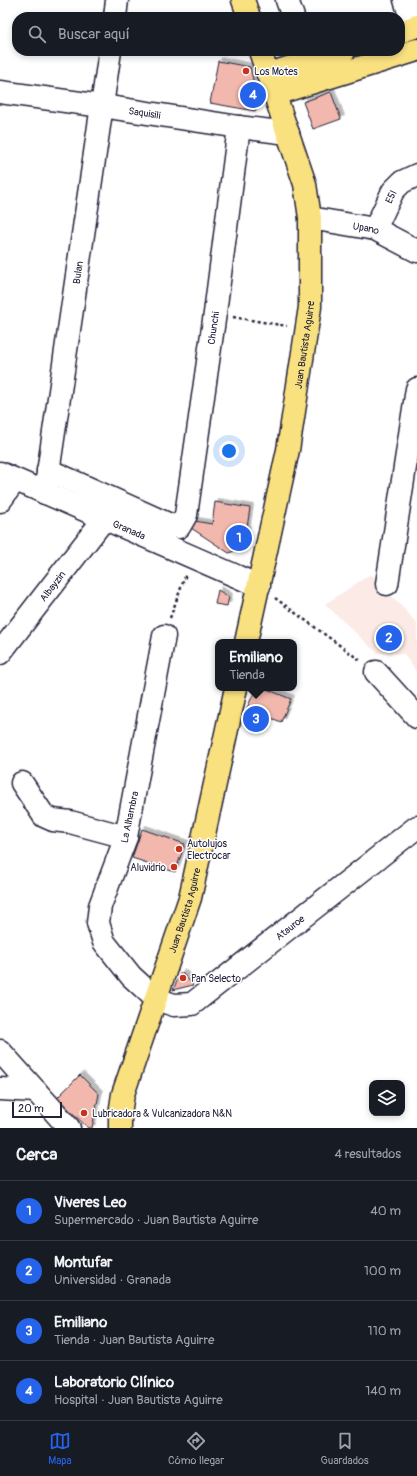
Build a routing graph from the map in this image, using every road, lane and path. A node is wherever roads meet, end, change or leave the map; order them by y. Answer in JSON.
{"nodes":[{"id":1,"x":117,"y":0,"type":"edge"},
{"id":2,"x":243,"y":0,"type":"edge"},
{"id":3,"x":287,"y":0,"type":"edge"},
{"id":4,"x":405,"y":0,"type":"edge"},
{"id":5,"x":116,"y":12,"type":"edge"},
{"id":6,"x":247,"y":12,"type":"edge"},
{"id":7,"x":291,"y":12,"type":"edge"},
{"id":8,"x":410,"y":29,"type":"edge"},
{"id":9,"x":417,"y":50,"type":"edge"},
{"id":10,"x":405,"y":52,"type":"edge"},
{"id":11,"x":109,"y":56,"type":"edge"},
{"id":12,"x":262,"y":56,"type":"edge"},
{"id":13,"x":331,"y":56,"type":"edge"},
{"id":14,"x":371,"y":56,"type":"edge"},
{"id":15,"x":310,"y":64,"type":"edge"},
{"id":16,"x":268,"y":74,"type":"junction"},
{"id":17,"x":0,"y":92,"type":"edge"},
{"id":18,"x":275,"y":94,"type":"junction"},
{"id":19,"x":102,"y":106,"type":"junction"},
{"id":20,"x":239,"y":127,"type":"junction"},
{"id":21,"x":288,"y":133,"type":"junction"},
{"id":22,"x":417,"y":175,"type":"edge"},
{"id":23,"x":310,"y":218,"type":"junction"},
{"id":24,"x":376,"y":229,"type":"junction"},
{"id":25,"x":417,"y":251,"type":"edge"},
{"id":26,"x":215,"y":313,"type":"junction"},
{"id":27,"x":307,"y":329,"type":"junction"},
{"id":28,"x":417,"y":389,"type":"edge"},
{"id":29,"x":48,"y":470,"type":"junction"},
{"id":30,"x":8,"y":476,"type":"edge"},
{"id":31,"x":46,"y":493,"type":"junction"},
{"id":32,"x":0,"y":501,"type":"edge"},
{"id":33,"x":104,"y":519,"type":"junction"},
{"id":34,"x":192,"y":557,"type":"junction"},
{"id":35,"x":387,"y":584,"type":"dead end"},
{"id":36,"x":259,"y":586,"type":"junction"},
{"id":37,"x":164,"y":636,"type":"joint"},
{"id":38,"x":247,"y":639,"type":"edge"},
{"id":39,"x":0,"y":653,"type":"edge"},
{"id":40,"x":376,"y":672,"type":"joint"},
{"id":41,"x":235,"y":691,"type":"edge"},
{"id":42,"x":417,"y":717,"type":"edge"},
{"id":43,"x":22,"y":783,"type":"dead end"},
{"id":44,"x":417,"y":827,"type":"edge"},
{"id":45,"x":126,"y":838,"type":"junction"},
{"id":46,"x":156,"y":999,"type":"junction"},
{"id":47,"x":0,"y":1050,"type":"edge"},
{"id":48,"x":0,"y":1089,"type":"edge"},
{"id":49,"x":36,"y":1091,"type":"junction"},
{"id":50,"x":69,"y":1128,"type":"edge"},
{"id":51,"x":120,"y":1128,"type":"edge"}],
"edges":[{"from":1,"to":5,"type":"street"},
{"from":2,"to":6,"type":"main road"},
{"from":3,"to":7,"type":"street"},
{"from":4,"to":8,"type":"street"},
{"from":9,"to":10,"type":"main road"},
{"from":11,"to":19,"type":"street","name":"Bulan"},
{"from":12,"to":16,"type":"main road","name":"Juan Bautista Aguirre"},
{"from":13,"to":15,"type":"main road"},
{"from":14,"to":15,"type":"main road"},
{"from":15,"to":16,"type":"main road"},
{"from":15,"to":18,"type":"main road"},
{"from":16,"to":18,"type":"main road","name":"Juan Bautista Aguirre"},
{"from":17,"to":19,"type":"street","name":"Saquisili"},
{"from":18,"to":21,"type":"main road","name":"Juan Bautista Aguirre"},
{"from":19,"to":20,"type":"street","name":"Saquisili"},
{"from":19,"to":29,"type":"street","name":"Bulan"},
{"from":20,"to":21,"type":"street","name":"Saquisili"},
{"from":20,"to":26,"type":"street","name":"Chunchi"},
{"from":21,"to":23,"type":"main road","name":"Juan Bautista Aguirre"},
{"from":22,"to":24,"type":"street","name":"E5I"},
{"from":23,"to":24,"type":"street","name":"Upano"},
{"from":23,"to":27,"type":"main road","name":"Juan Bautista Aguirre"},
{"from":24,"to":25,"type":"street","name":"Upano"},
{"from":26,"to":27,"type":"path"},
{"from":26,"to":29,"type":"street","name":"Chunchi"},
{"from":27,"to":36,"type":"main road","name":"Juan Bautista Aguirre"},
{"from":28,"to":35,"type":"street"},
{"from":29,"to":31,"type":"street","name":"Bulan"},
{"from":30,"to":31,"type":"street","name":"Granada"},
{"from":30,"to":32,"type":"street"},
{"from":31,"to":33,"type":"street","name":"Granada"},
{"from":33,"to":34,"type":"street","name":"Granada"},
{"from":33,"to":39,"type":"street","name":"Albayzin"},
{"from":34,"to":36,"type":"street","name":"Granada"},
{"from":34,"to":37,"type":"path"},
{"from":36,"to":38,"type":"main road","name":"Juan Bautista Aguirre"},
{"from":36,"to":40,"type":"path"},
{"from":37,"to":45,"type":"street","name":"La Alhambra"},
{"from":40,"to":42,"type":"street"},
{"from":41,"to":46,"type":"main road","name":"Juan Bautista Aguirre"},
{"from":43,"to":45,"type":"street"},
{"from":44,"to":46,"type":"street","name":"Atauroe"},
{"from":45,"to":46,"type":"street","name":"La Alhambra"},
{"from":46,"to":51,"type":"main road","name":"Juan Bautista Aguirre"},
{"from":47,"to":49,"type":"street"},
{"from":48,"to":49,"type":"street"},
{"from":49,"to":50,"type":"street"}]}
